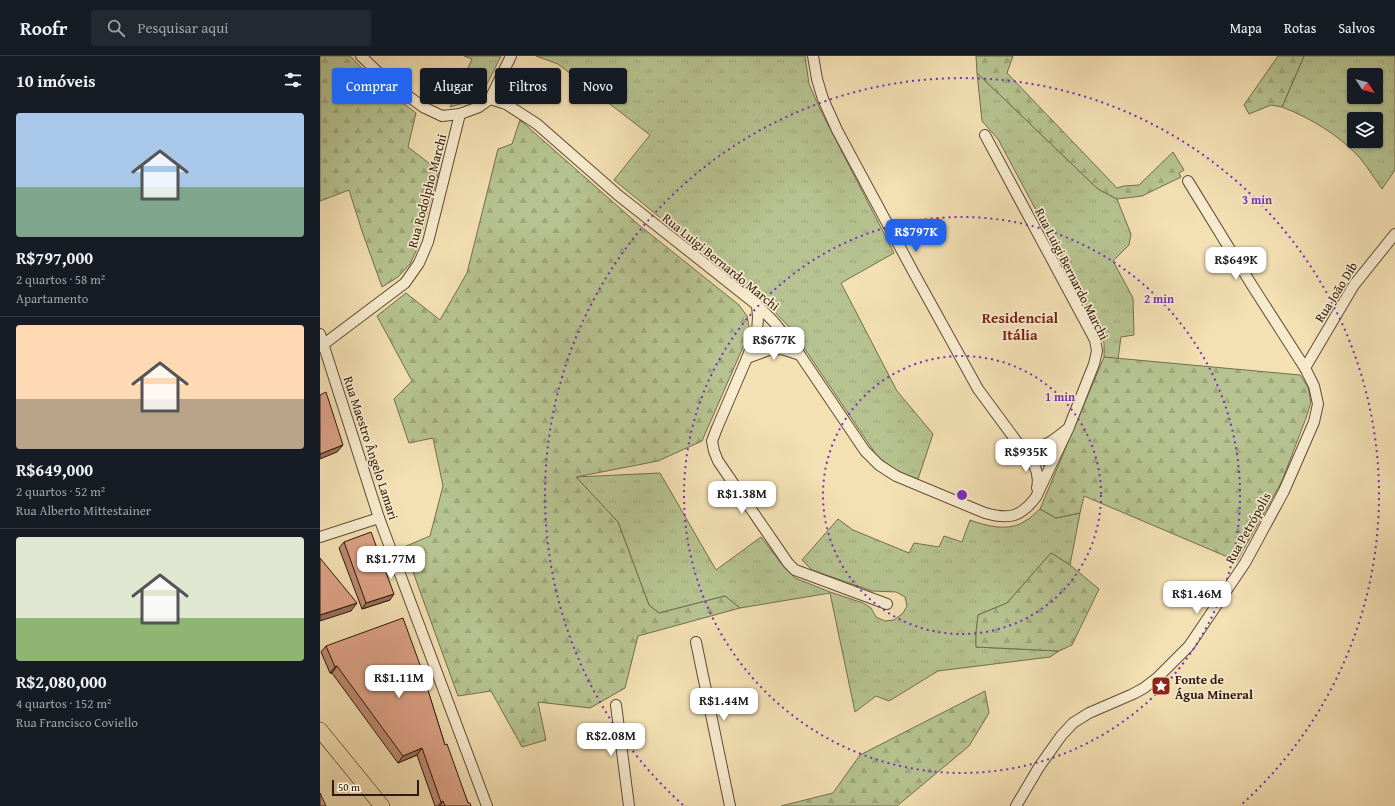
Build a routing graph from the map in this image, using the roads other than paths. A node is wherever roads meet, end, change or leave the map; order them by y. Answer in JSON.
{"nodes":[{"id":1,"x":361,"y":56,"type":"edge"},
{"id":2,"x":511,"y":56,"type":"edge"},
{"id":3,"x":813,"y":56,"type":"edge"},
{"id":4,"x":490,"y":99,"type":"junction"},
{"id":5,"x":460,"y":114,"type":"junction"},
{"id":6,"x":984,"y":135,"type":"dead end"},
{"id":7,"x":1188,"y":181,"type":"dead end"},
{"id":8,"x":1395,"y":234,"type":"edge"},
{"id":9,"x":757,"y":305,"type":"junction"},
{"id":10,"x":320,"y":334,"type":"edge"},
{"id":11,"x":322,"y":346,"type":"edge"},
{"id":12,"x":800,"y":355,"type":"junction"},
{"id":13,"x":747,"y":358,"type":"junction"},
{"id":14,"x":1305,"y":368,"type":"junction"},
{"id":15,"x":1069,"y":427,"type":"junction"},
{"id":16,"x":1021,"y":448,"type":"junction"},
{"id":17,"x":1036,"y":497,"type":"junction"},
{"id":18,"x":379,"y":518,"type":"junction"},
{"id":19,"x":320,"y":537,"type":"edge"},
{"id":20,"x":887,"y":604,"type":"dead end"},
{"id":21,"x":696,"y":642,"type":"dead end"},
{"id":22,"x":616,"y":705,"type":"dead end"},
{"id":23,"x":320,"y":730,"type":"edge"},
{"id":24,"x":382,"y":806,"type":"edge"},
{"id":25,"x":487,"y":806,"type":"edge"},
{"id":26,"x":628,"y":806,"type":"edge"},
{"id":27,"x":730,"y":806,"type":"edge"},
{"id":28,"x":1016,"y":806,"type":"edge"}],
"edges":[{"from":1,"to":5,"type":"street"},
{"from":2,"to":4,"type":"street"},
{"from":3,"to":16,"type":"street"},
{"from":4,"to":5,"type":"street"},
{"from":4,"to":9,"type":"street","name":"Rua Luigi Bernardo Marchi"},
{"from":5,"to":11,"type":"street","name":"Rua Rodolpho Marchi"},
{"from":6,"to":15,"type":"street","name":"Rua Luigi Bernardo Marchi"},
{"from":7,"to":14,"type":"street","name":"Rua Petrópolis"},
{"from":8,"to":14,"type":"street","name":"Rua João Dib"},
{"from":9,"to":12,"type":"street","name":"Rua Luigi Bernardo Marchi"},
{"from":9,"to":13,"type":"street"},
{"from":10,"to":11,"type":"street","name":"Rua Maestro Ângelo Lamari"},
{"from":11,"to":18,"type":"street","name":"Rua Maestro Ângelo Lamari"},
{"from":12,"to":13,"type":"street"},
{"from":12,"to":17,"type":"street","name":"Rua Luigi Bernardo Marchi"},
{"from":13,"to":20,"type":"street"},
{"from":14,"to":28,"type":"street","name":"Rua Petrópolis"},
{"from":15,"to":16,"type":"street"},
{"from":15,"to":17,"type":"street","name":"Rua Luigi Bernardo Marchi"},
{"from":16,"to":17,"type":"street"},
{"from":18,"to":19,"type":"street"},
{"from":18,"to":25,"type":"street","name":"Rua Maestro Ângelo Lamari"},
{"from":21,"to":27,"type":"street"},
{"from":22,"to":26,"type":"street"},
{"from":23,"to":24,"type":"main road"}]}
